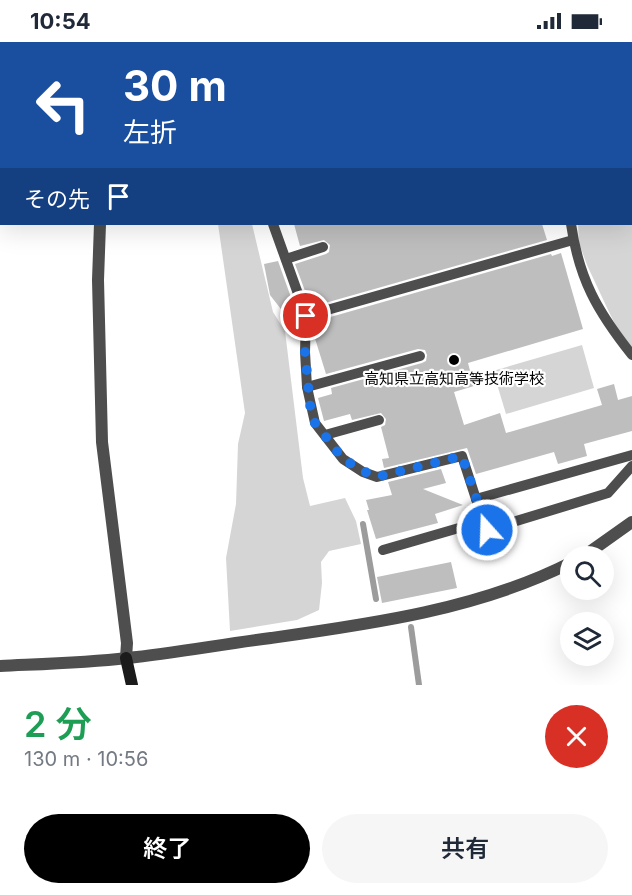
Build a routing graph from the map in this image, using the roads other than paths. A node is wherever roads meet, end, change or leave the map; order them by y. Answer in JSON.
{"nodes":[{"id":1,"x":100,"y":225,"type":"edge"},
{"id":2,"x":273,"y":225,"type":"edge"},
{"id":3,"x":571,"y":225,"type":"edge"},
{"id":4,"x":573,"y":240,"type":"junction"},
{"id":5,"x":323,"y":247,"type":"dead end"},
{"id":6,"x":286,"y":259,"type":"junction"},
{"id":7,"x":306,"y":316,"type":"junction"},
{"id":8,"x":632,"y":355,"type":"edge"},
{"id":9,"x":420,"y":356,"type":"dead end"},
{"id":10,"x":307,"y":387,"type":"junction"},
{"id":11,"x":379,"y":420,"type":"dead end"},
{"id":12,"x":325,"y":435,"type":"junction"},
{"id":13,"x":632,"y":455,"type":"edge"},
{"id":14,"x":632,"y":466,"type":"edge"},
{"id":15,"x":476,"y":499,"type":"junction"},
{"id":16,"x":483,"y":521,"type":"junction"},
{"id":17,"x":632,"y":522,"type":"edge"},
{"id":18,"x":598,"y":546,"type":"edge"},
{"id":19,"x":383,"y":550,"type":"dead end"},
{"id":20,"x":560,"y":567,"type":"edge"},
{"id":21,"x":126,"y":658,"type":"junction"},
{"id":22,"x":0,"y":666,"type":"edge"},
{"id":23,"x":132,"y":685,"type":"edge"}],
"edges":[{"from":1,"to":21,"type":"street"},
{"from":2,"to":6,"type":"lane"},
{"from":3,"to":4,"type":"lane"},
{"from":4,"to":7,"type":"lane"},
{"from":4,"to":8,"type":"lane"},
{"from":5,"to":6,"type":"lane"},
{"from":6,"to":7,"type":"lane"},
{"from":7,"to":10,"type":"lane"},
{"from":9,"to":10,"type":"lane"},
{"from":10,"to":12,"type":"lane"},
{"from":11,"to":12,"type":"lane"},
{"from":12,"to":15,"type":"lane"},
{"from":13,"to":15,"type":"lane"},
{"from":14,"to":16,"type":"lane"},
{"from":15,"to":16,"type":"lane"},
{"from":16,"to":19,"type":"lane"},
{"from":17,"to":18,"type":"street"},
{"from":20,"to":21,"type":"street"},
{"from":21,"to":22,"type":"street"},
{"from":21,"to":23,"type":"main road"}]}
